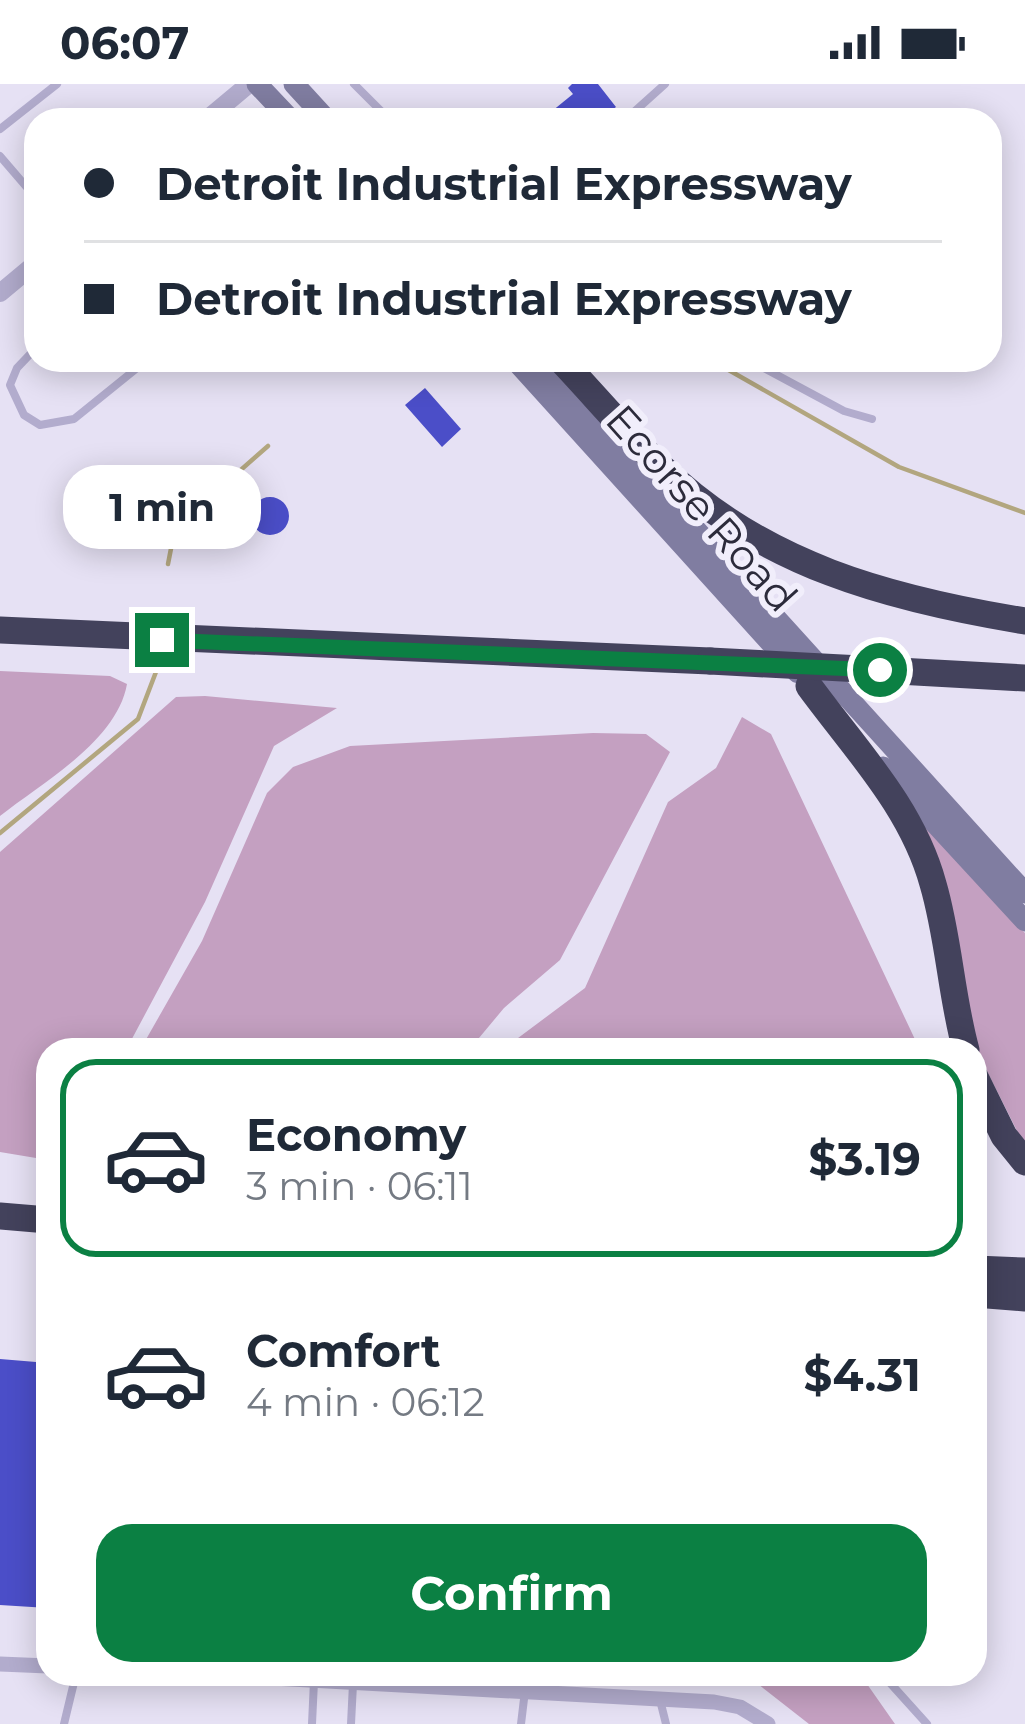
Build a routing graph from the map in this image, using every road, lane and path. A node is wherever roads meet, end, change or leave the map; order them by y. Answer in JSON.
{"nodes":[{"id":1,"x":57,"y":84,"type":"edge"},
{"id":2,"x":253,"y":84,"type":"edge"},
{"id":3,"x":294,"y":84,"type":"edge"},
{"id":4,"x":354,"y":84,"type":"edge"},
{"id":5,"x":665,"y":84,"type":"edge"},
{"id":6,"x":27,"y":108,"type":"edge"},
{"id":7,"x":222,"y":108,"type":"edge"},
{"id":8,"x":278,"y":108,"type":"edge"},
{"id":9,"x":316,"y":108,"type":"edge"},
{"id":10,"x":378,"y":108,"type":"edge"},
{"id":11,"x":638,"y":108,"type":"edge"},
{"id":12,"x":24,"y":110,"type":"edge"},
{"id":13,"x":0,"y":129,"type":"edge"},
{"id":14,"x":0,"y":156,"type":"edge"},
{"id":15,"x":24,"y":184,"type":"edge"},
{"id":16,"x":24,"y":273,"type":"edge"},
{"id":17,"x":0,"y":292,"type":"edge"},
{"id":18,"x":24,"y":361,"type":"edge"},
{"id":19,"x":132,"y":372,"type":"edge"},
{"id":20,"x":526,"y":372,"type":"edge"},
{"id":21,"x":553,"y":372,"type":"edge"},
{"id":22,"x":572,"y":372,"type":"edge"},
{"id":23,"x":771,"y":372,"type":"edge"},
{"id":24,"x":872,"y":419,"type":"dead end"},
{"id":25,"x":1025,"y":621,"type":"edge"},
{"id":26,"x":0,"y":630,"type":"edge"},
{"id":27,"x":972,"y":678,"type":"junction"},
{"id":28,"x":1025,"y":678,"type":"edge"},
{"id":29,"x":809,"y":686,"type":"junction"},
{"id":30,"x":1025,"y":700,"type":"edge"},
{"id":31,"x":1025,"y":893,"type":"edge"},
{"id":32,"x":1025,"y":921,"type":"edge"},
{"id":33,"x":964,"y":1038,"type":"edge"},
{"id":34,"x":987,"y":1102,"type":"edge"},
{"id":35,"x":1025,"y":1162,"type":"edge"},
{"id":36,"x":0,"y":1216,"type":"edge"},
{"id":37,"x":36,"y":1219,"type":"edge"},
{"id":38,"x":987,"y":1269,"type":"edge"},
{"id":39,"x":1025,"y":1271,"type":"edge"},
{"id":40,"x":987,"y":1295,"type":"edge"},
{"id":41,"x":1025,"y":1298,"type":"edge"},
{"id":42,"x":0,"y":1664,"type":"edge"},
{"id":43,"x":36,"y":1666,"type":"edge"},
{"id":44,"x":73,"y":1686,"type":"edge"},
{"id":45,"x":309,"y":1686,"type":"edge"},
{"id":46,"x":353,"y":1686,"type":"edge"},
{"id":47,"x":526,"y":1686,"type":"edge"},
{"id":48,"x":551,"y":1686,"type":"edge"},
{"id":49,"x":893,"y":1686,"type":"edge"},
{"id":50,"x":660,"y":1699,"type":"junction"},
{"id":51,"x":64,"y":1724,"type":"edge"},
{"id":52,"x":312,"y":1724,"type":"edge"},
{"id":53,"x":351,"y":1724,"type":"edge"},
{"id":54,"x":521,"y":1724,"type":"edge"},
{"id":55,"x":666,"y":1724,"type":"edge"},
{"id":56,"x":768,"y":1724,"type":"edge"},
{"id":57,"x":927,"y":1724,"type":"edge"}],
"edges":[{"from":1,"to":6,"type":"lane"},
{"from":2,"to":7,"type":"street"},
{"from":2,"to":8,"type":"main road"},
{"from":3,"to":9,"type":"main road"},
{"from":4,"to":10,"type":"lane"},
{"from":5,"to":11,"type":"lane"},
{"from":12,"to":13,"type":"lane"},
{"from":14,"to":15,"type":"lane"},
{"from":16,"to":17,"type":"street"},
{"from":18,"to":19,"type":"lane"},
{"from":20,"to":29,"type":"main road","name":"Ecorse Road"},
{"from":21,"to":31,"type":"main road","name":"Ecorse Road"},
{"from":22,"to":25,"type":"highway"},
{"from":23,"to":24,"type":"lane"},
{"from":26,"to":27,"type":"highway","bridge":true},
{"from":27,"to":28,"type":"highway"},
{"from":27,"to":30,"type":"highway"},
{"from":29,"to":32,"type":"main road","name":"Ecorse Road"},
{"from":29,"to":33,"type":"highway"},
{"from":34,"to":35,"type":"highway"},
{"from":36,"to":37,"type":"highway"},
{"from":38,"to":39,"type":"highway"},
{"from":40,"to":41,"type":"highway"},
{"from":42,"to":43,"type":"street"},
{"from":44,"to":51,"type":"lane"},
{"from":45,"to":52,"type":"lane"},
{"from":46,"to":53,"type":"lane"},
{"from":47,"to":54,"type":"lane"},
{"from":48,"to":50,"type":"street"},
{"from":49,"to":57,"type":"lane"},
{"from":50,"to":55,"type":"lane"},
{"from":50,"to":56,"type":"street"}]}
